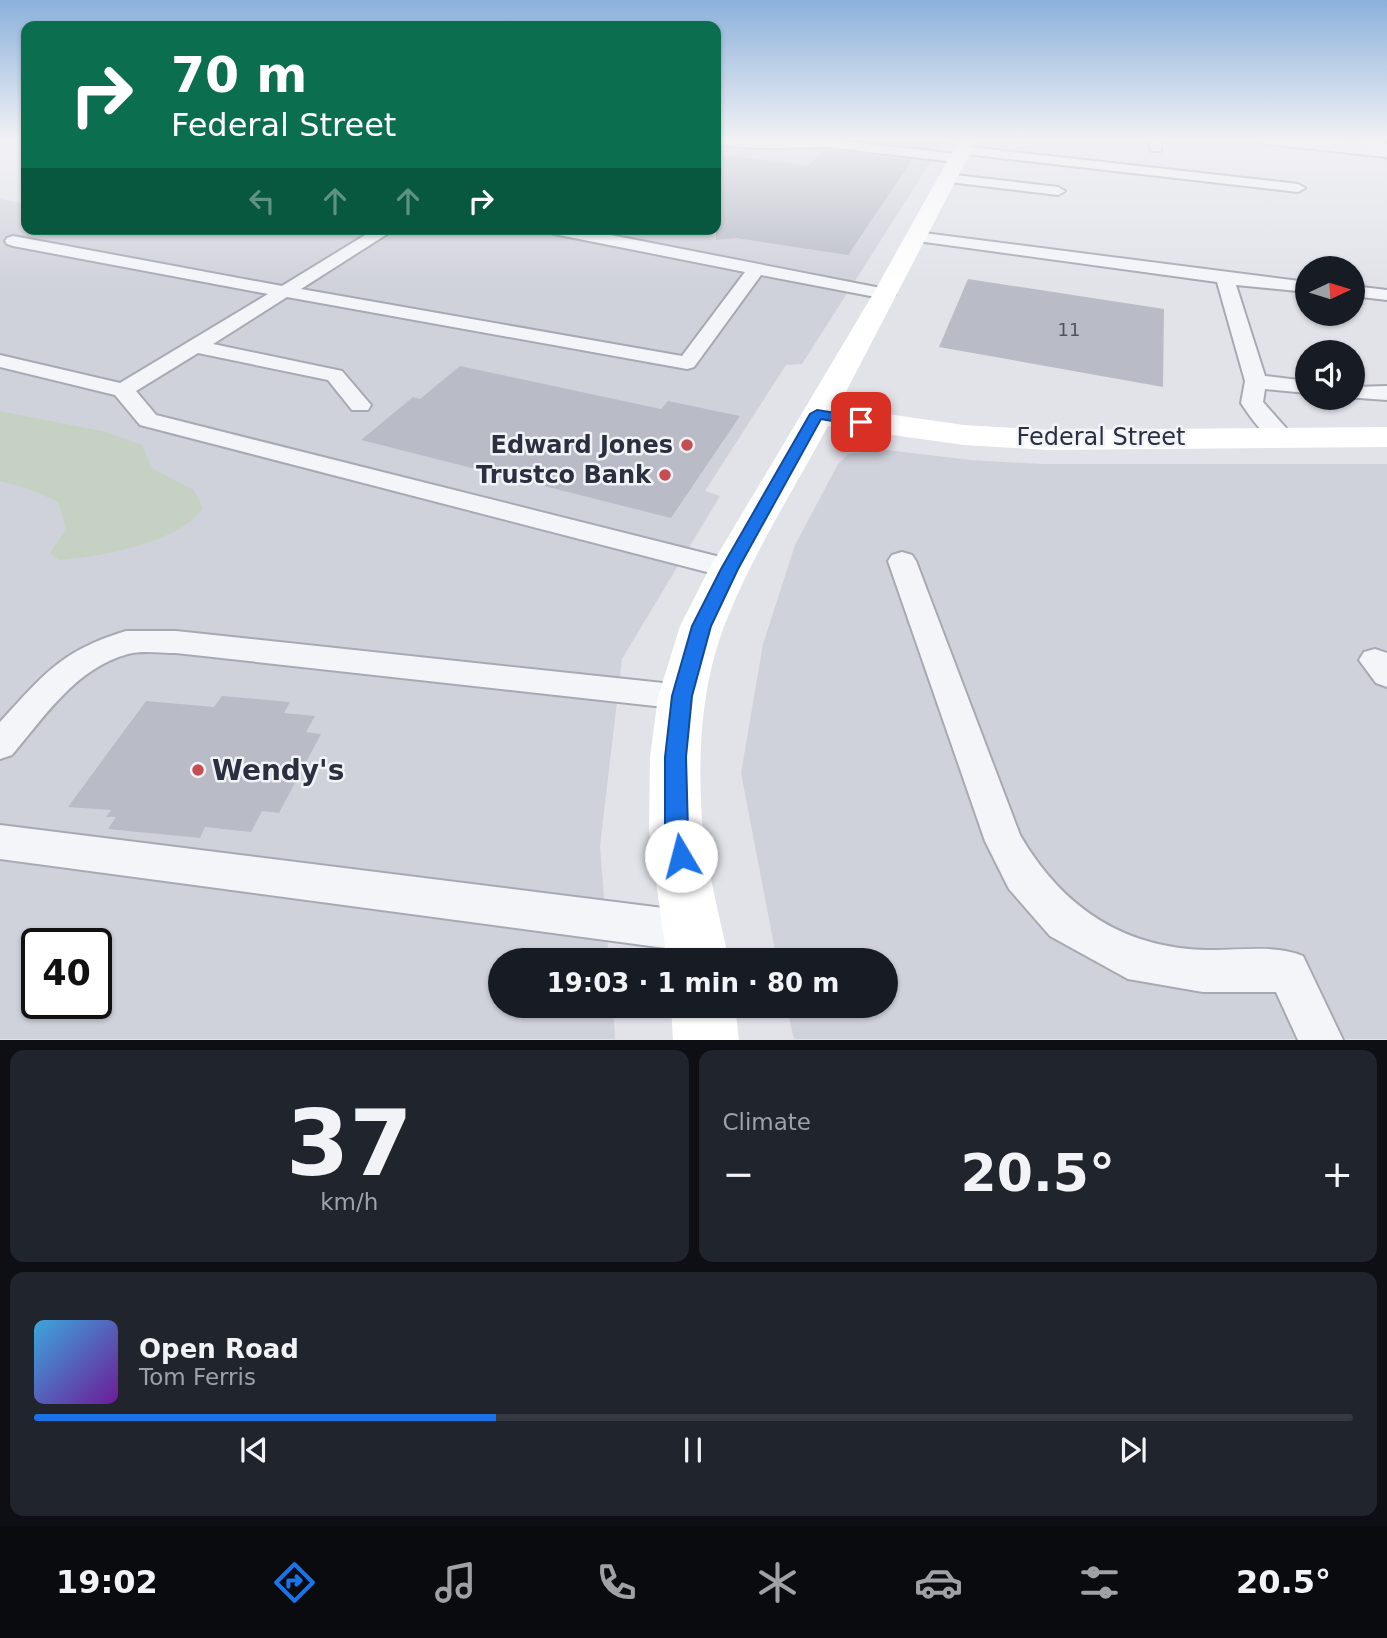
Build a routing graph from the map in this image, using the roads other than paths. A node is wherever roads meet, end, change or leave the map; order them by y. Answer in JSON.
{"nodes":[{"id":1,"x":942,"y":187,"type":"edge"},
{"id":2,"x":1045,"y":187,"type":"edge"},
{"id":3,"x":1282,"y":187,"type":"edge"},
{"id":4,"x":1298,"y":188,"type":"dead end"},
{"id":5,"x":1058,"y":191,"type":"dead end"},
{"id":6,"x":28,"y":235,"type":"edge"},
{"id":7,"x":377,"y":235,"type":"edge"},
{"id":8,"x":590,"y":235,"type":"edge"},
{"id":9,"x":916,"y":237,"type":"junction"},
{"id":10,"x":715,"y":240,"type":"dead end"},
{"id":11,"x":6,"y":244,"type":"edge"},
{"id":12,"x":749,"y":267,"type":"junction"},
{"id":13,"x":1225,"y":278,"type":"junction"},
{"id":14,"x":1295,"y":285,"type":"edge"},
{"id":15,"x":285,"y":292,"type":"junction"},
{"id":16,"x":1365,"y":292,"type":"edge"},
{"id":17,"x":886,"y":295,"type":"junction"},
{"id":18,"x":1387,"y":295,"type":"edge"},
{"id":19,"x":195,"y":346,"type":"junction"},
{"id":20,"x":0,"y":361,"type":"edge"},
{"id":21,"x":1256,"y":381,"type":"junction"},
{"id":22,"x":1295,"y":386,"type":"edge"},
{"id":23,"x":123,"y":390,"type":"junction"},
{"id":24,"x":1365,"y":393,"type":"edge"},
{"id":25,"x":1387,"y":393,"type":"edge"},
{"id":26,"x":360,"y":405,"type":"dead end"},
{"id":27,"x":817,"y":414,"type":"junction"},
{"id":28,"x":1282,"y":437,"type":"junction"},
{"id":29,"x":1387,"y":437,"type":"edge"},
{"id":30,"x":902,"y":561,"type":"dead end"},
{"id":31,"x":730,"y":569,"type":"junction"},
{"id":32,"x":682,"y":696,"type":"junction"},
{"id":33,"x":0,"y":745,"type":"edge"},
{"id":34,"x":0,"y":842,"type":"edge"},
{"id":35,"x":697,"y":946,"type":"edge"},
{"id":36,"x":704,"y":1018,"type":"edge"},
{"id":37,"x":706,"y":1040,"type":"edge"},
{"id":38,"x":1321,"y":1040,"type":"edge"}],
"edges":[{"from":1,"to":9,"type":"main road"},
{"from":2,"to":5,"type":"lane"},
{"from":3,"to":4,"type":"lane"},
{"from":6,"to":11,"type":"lane"},
{"from":7,"to":15,"type":"lane"},
{"from":8,"to":12,"type":"lane"},
{"from":9,"to":13,"type":"lane"},
{"from":9,"to":17,"type":"main road"},
{"from":10,"to":12,"type":"lane"},
{"from":11,"to":15,"type":"lane"},
{"from":12,"to":15,"type":"lane"},
{"from":12,"to":17,"type":"lane"},
{"from":13,"to":14,"type":"lane"},
{"from":13,"to":21,"type":"lane"},
{"from":15,"to":19,"type":"lane"},
{"from":16,"to":18,"type":"lane"},
{"from":17,"to":27,"type":"main road"},
{"from":19,"to":23,"type":"lane"},
{"from":19,"to":26,"type":"lane"},
{"from":20,"to":23,"type":"lane"},
{"from":21,"to":22,"type":"lane"},
{"from":21,"to":28,"type":"lane"},
{"from":23,"to":31,"type":"lane"},
{"from":24,"to":25,"type":"lane"},
{"from":27,"to":28,"type":"main road","name":"Federal Street"},
{"from":27,"to":31,"type":"main road"},
{"from":28,"to":29,"type":"main road","name":"Federal Street"},
{"from":30,"to":38,"type":"lane"},
{"from":31,"to":32,"type":"main road"},
{"from":32,"to":33,"type":"lane"},
{"from":32,"to":35,"type":"main road"},
{"from":34,"to":35,"type":"lane"},
{"from":36,"to":37,"type":"main road"}]}
